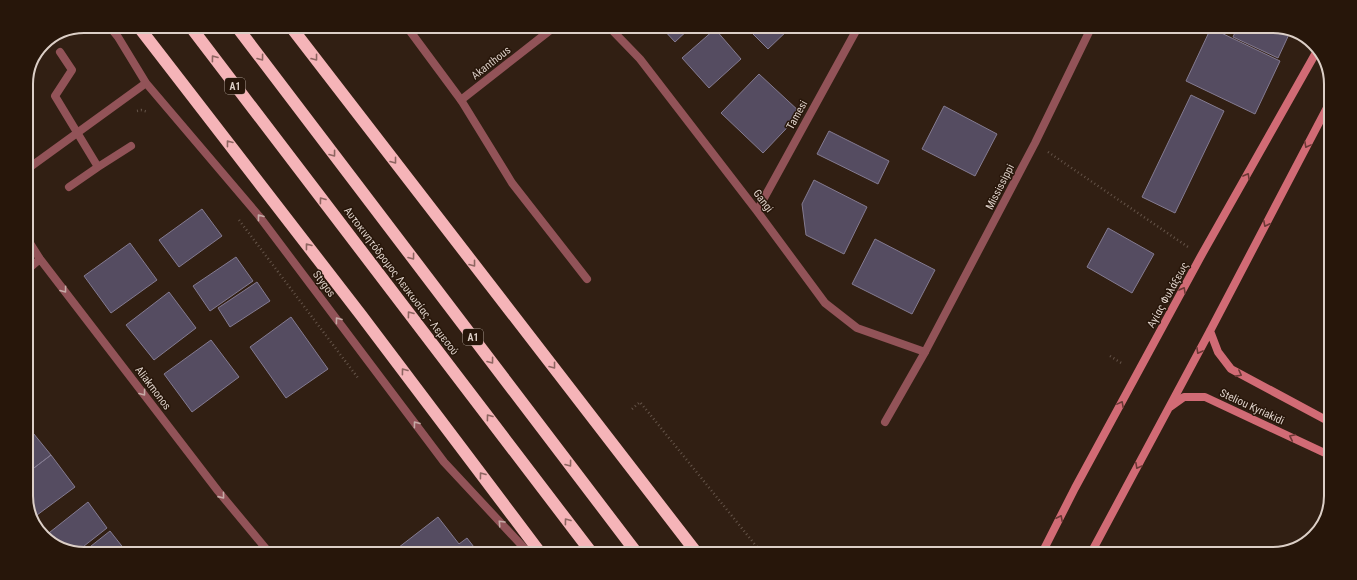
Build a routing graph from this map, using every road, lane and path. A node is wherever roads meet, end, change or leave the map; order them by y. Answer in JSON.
{"nodes":[{"id":1,"x":115,"y":33,"type":"edge"},
{"id":2,"x":143,"y":33,"type":"edge"},
{"id":3,"x":195,"y":33,"type":"edge"},
{"id":4,"x":242,"y":33,"type":"edge"},
{"id":5,"x":296,"y":33,"type":"edge"},
{"id":6,"x":411,"y":33,"type":"edge"},
{"id":7,"x":547,"y":33,"type":"edge"},
{"id":8,"x":615,"y":33,"type":"edge"},
{"id":9,"x":854,"y":33,"type":"edge"},
{"id":10,"x":1089,"y":33,"type":"edge"},
{"id":11,"x":60,"y":52,"type":"dead end"},
{"id":12,"x":1314,"y":55,"type":"edge"},
{"id":13,"x":146,"y":83,"type":"junction"},
{"id":14,"x":461,"y":100,"type":"junction"},
{"id":15,"x":135,"y":111,"type":"dead end"},
{"id":16,"x":148,"y":112,"type":"dead end"},
{"id":17,"x":1324,"y":113,"type":"edge"},
{"id":18,"x":77,"y":134,"type":"junction"},
{"id":19,"x":1035,"y":143,"type":"junction"},
{"id":20,"x":131,"y":146,"type":"dead end"},
{"id":21,"x":33,"y":165,"type":"edge"},
{"id":22,"x":98,"y":167,"type":"junction"},
{"id":23,"x":69,"y":187,"type":"dead end"},
{"id":24,"x":757,"y":211,"type":"junction"},
{"id":25,"x":236,"y":216,"type":"dead end"},
{"id":26,"x":33,"y":248,"type":"edge"},
{"id":27,"x":1201,"y":256,"type":"junction"},
{"id":28,"x":40,"y":259,"type":"junction"},
{"id":29,"x":33,"y":265,"type":"edge"},
{"id":30,"x":587,"y":279,"type":"dead end"},
{"id":31,"x":1210,"y":331,"type":"junction"},
{"id":32,"x":925,"y":352,"type":"junction"},
{"id":33,"x":359,"y":379,"type":"dead end"},
{"id":34,"x":632,"y":409,"type":"dead end"},
{"id":35,"x":1168,"y":409,"type":"junction"},
{"id":36,"x":1324,"y":419,"type":"edge"},
{"id":37,"x":886,"y":422,"type":"dead end"},
{"id":38,"x":1324,"y":453,"type":"edge"},
{"id":39,"x":265,"y":547,"type":"edge"},
{"id":40,"x":523,"y":547,"type":"edge"},
{"id":41,"x":536,"y":547,"type":"edge"},
{"id":42,"x":587,"y":547,"type":"edge"},
{"id":43,"x":632,"y":547,"type":"edge"},
{"id":44,"x":692,"y":547,"type":"edge"},
{"id":45,"x":757,"y":547,"type":"edge"},
{"id":46,"x":1045,"y":547,"type":"edge"},
{"id":47,"x":1094,"y":547,"type":"edge"}],
"edges":[{"from":1,"to":13,"type":"street","name":"Stygos"},
{"from":41,"to":2,"type":"highway","one_way":true},
{"from":42,"to":3,"type":"highway","name":"Αυτοκινητόδρομος Λευκωσίας - Λεμεσού","number":"A1","one_way":true},
{"from":4,"to":43,"type":"highway","name":"Αυτοκινητόδρομος Λευκωσίας - Λεμεσού","number":"A1","one_way":true},
{"from":5,"to":44,"type":"highway","one_way":true},
{"from":6,"to":14,"type":"street"},
{"from":7,"to":14,"type":"street","name":"Akanthous"},
{"from":8,"to":24,"type":"street","name":"Gangi"},
{"from":9,"to":24,"type":"street","name":"Tamesi"},
{"from":10,"to":19,"type":"street","name":"Mississippi"},
{"from":11,"to":18,"type":"street"},
{"from":27,"to":12,"type":"main road","name":"Αγίας Φυλάξεως","one_way":true},
{"from":13,"to":18,"type":"street"},
{"from":40,"to":13,"type":"street","name":"Stygos","one_way":true},
{"from":14,"to":30,"type":"street"},
{"from":15,"to":16,"type":"path"},
{"from":17,"to":31,"type":"main road","one_way":true},
{"from":18,"to":21,"type":"street"},
{"from":18,"to":22,"type":"street"},
{"from":19,"to":27,"type":"path"},
{"from":19,"to":32,"type":"street","name":"Mississippi"},
{"from":20,"to":22,"type":"street"},
{"from":22,"to":23,"type":"street"},
{"from":24,"to":32,"type":"street","name":"Gangi"},
{"from":25,"to":33,"type":"path"},
{"from":26,"to":28,"type":"street","name":"Aliakmonos"},
{"from":46,"to":27,"type":"main road","name":"Αγίας Φυλάξεως","one_way":true},
{"from":28,"to":29,"type":"street"},
{"from":28,"to":39,"type":"street","name":"Aliakmonos","one_way":true},
{"from":31,"to":35,"type":"main road","one_way":true},
{"from":31,"to":36,"type":"main road","name":"Steliou Kyriakidi","one_way":true},
{"from":32,"to":37,"type":"street","name":"Mississippi"},
{"from":34,"to":45,"type":"path"},
{"from":38,"to":35,"type":"main road","name":"Steliou Kyriakidi","one_way":true},
{"from":35,"to":47,"type":"main road","one_way":true}]}
